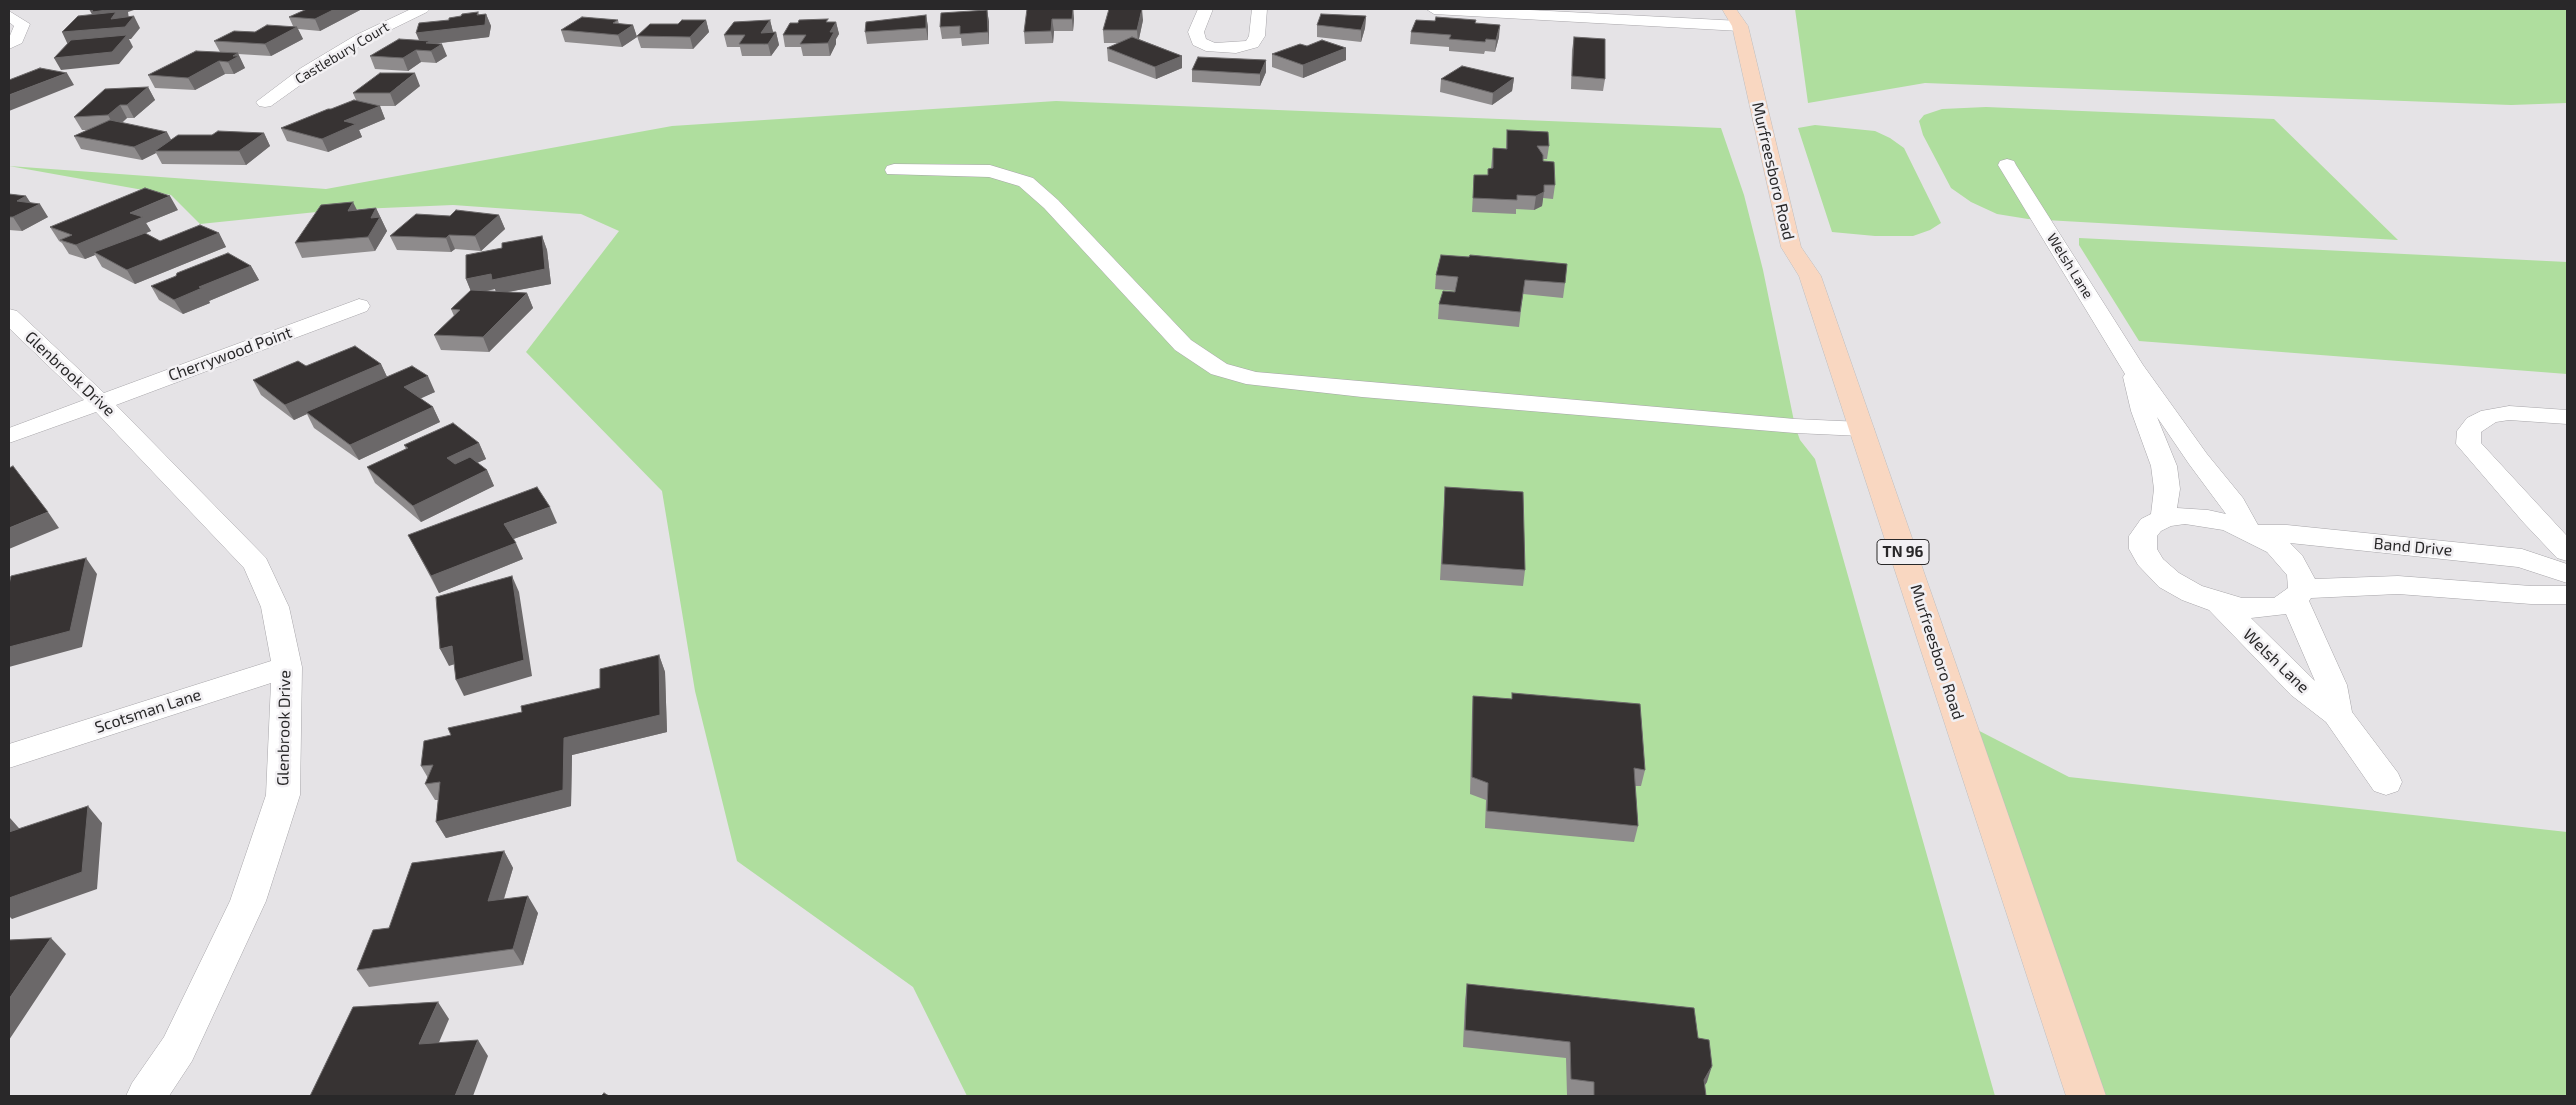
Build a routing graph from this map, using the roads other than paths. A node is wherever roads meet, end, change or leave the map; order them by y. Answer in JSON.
{"nodes":[{"id":1,"x":422,"y":9,"type":"edge"},
{"id":2,"x":1205,"y":9,"type":"edge"},
{"id":3,"x":1260,"y":9,"type":"edge"},
{"id":4,"x":1434,"y":9,"type":"edge"},
{"id":5,"x":1534,"y":11,"type":"edge"},
{"id":6,"x":1729,"y":13,"type":"edge"},
{"id":7,"x":9,"y":16,"type":"edge"},
{"id":8,"x":9,"y":44,"type":"edge"},
{"id":9,"x":265,"y":102,"type":"dead end"},
{"id":10,"x":2007,"y":165,"type":"dead end"},
{"id":11,"x":894,"y":170,"type":"dead end"},
{"id":12,"x":359,"y":306,"type":"dead end"},
{"id":13,"x":9,"y":316,"type":"edge"},
{"id":14,"x":2133,"y":368,"type":"junction"},
{"id":15,"x":102,"y":403,"type":"junction"},
{"id":16,"x":2567,"y":417,"type":"edge"},
{"id":17,"x":1862,"y":429,"type":"junction"},
{"id":18,"x":9,"y":436,"type":"edge"},
{"id":19,"x":2165,"y":518,"type":"junction"},
{"id":20,"x":2251,"y":532,"type":"junction"},
{"id":21,"x":2567,"y":552,"type":"edge"},
{"id":22,"x":2567,"y":574,"type":"edge"},
{"id":23,"x":2298,"y":594,"type":"junction"},
{"id":24,"x":2567,"y":595,"type":"edge"},
{"id":25,"x":2218,"y":603,"type":"junction"},
{"id":26,"x":287,"y":667,"type":"junction"},
{"id":27,"x":2337,"y":714,"type":"junction"},
{"id":28,"x":9,"y":756,"type":"edge"},
{"id":29,"x":2386,"y":782,"type":"dead end"},
{"id":30,"x":146,"y":1096,"type":"edge"},
{"id":31,"x":2086,"y":1096,"type":"edge"}],
"edges":[{"from":1,"to":9,"type":"street","name":"Castlebury Court"},
{"from":2,"to":3,"type":"street"},
{"from":4,"to":5,"type":"street"},
{"from":5,"to":6,"type":"street"},
{"from":6,"to":17,"type":"main road","name":"Murfreesboro Road","number":"TN 96"},
{"from":7,"to":8,"type":"street"},
{"from":10,"to":14,"type":"street","name":"Welsh Lane"},
{"from":11,"to":17,"type":"street"},
{"from":12,"to":15,"type":"street","name":"Cherrywood Point"},
{"from":13,"to":15,"type":"street","name":"Glenbrook Drive"},
{"from":14,"to":19,"type":"street","name":"Welsh Lane"},
{"from":14,"to":20,"type":"street","name":"Welsh Lane"},
{"from":15,"to":18,"type":"street","name":"Cherrywood Point"},
{"from":15,"to":26,"type":"street","name":"Glenbrook Drive"},
{"from":16,"to":21,"type":"street"},
{"from":17,"to":31,"type":"main road","name":"Murfreesboro Road","number":"TN 96"},
{"from":19,"to":20,"type":"street","name":"Welsh Lane"},
{"from":19,"to":25,"type":"street","name":"Welsh Lane"},
{"from":20,"to":22,"type":"street","name":"Band Drive"},
{"from":20,"to":23,"type":"street","name":"Welsh Lane"},
{"from":23,"to":24,"type":"street"},
{"from":23,"to":25,"type":"street","name":"Welsh Lane"},
{"from":23,"to":27,"type":"street","name":"Welsh Lane"},
{"from":25,"to":27,"type":"street","name":"Welsh Lane"},
{"from":26,"to":28,"type":"street","name":"Scotsman Lane"},
{"from":26,"to":30,"type":"street","name":"Glenbrook Drive"},
{"from":27,"to":29,"type":"street","name":"Welsh Lane"}]}
